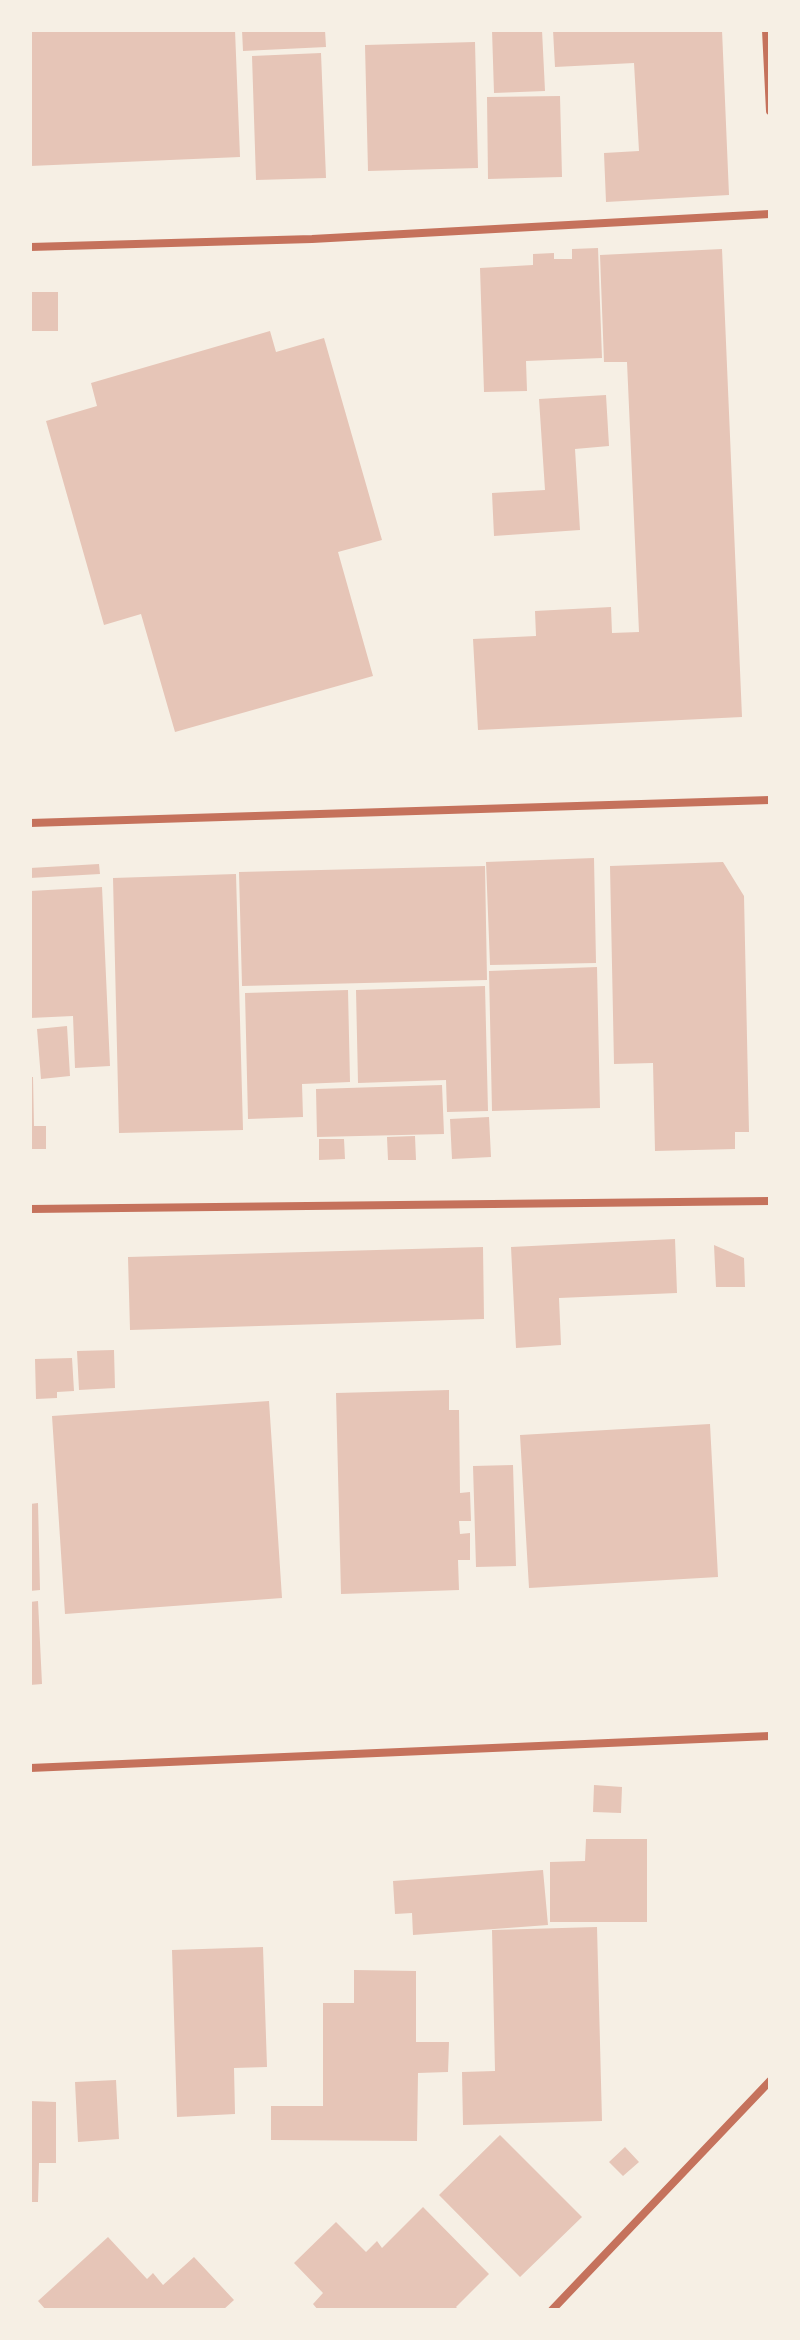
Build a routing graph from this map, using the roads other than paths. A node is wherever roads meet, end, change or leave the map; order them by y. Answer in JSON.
{"nodes":[{"id":1,"x":766,"y":30,"type":"edge"},
{"id":2,"x":770,"y":111,"type":"edge"},
{"id":3,"x":770,"y":214,"type":"edge"},
{"id":4,"x":30,"y":247,"type":"edge"},
{"id":5,"x":770,"y":800,"type":"edge"},
{"id":6,"x":30,"y":823,"type":"edge"},
{"id":7,"x":770,"y":1201,"type":"edge"},
{"id":8,"x":30,"y":1209,"type":"edge"},
{"id":9,"x":770,"y":1736,"type":"edge"},
{"id":10,"x":30,"y":1768,"type":"edge"},
{"id":11,"x":770,"y":2081,"type":"edge"},
{"id":12,"x":552,"y":2310,"type":"edge"}],
"edges":[{"from":1,"to":2,"type":"street"},
{"from":3,"to":4,"type":"street"},
{"from":5,"to":6,"type":"street"},
{"from":7,"to":8,"type":"street"},
{"from":9,"to":10,"type":"street"},
{"from":11,"to":12,"type":"street"}]}
